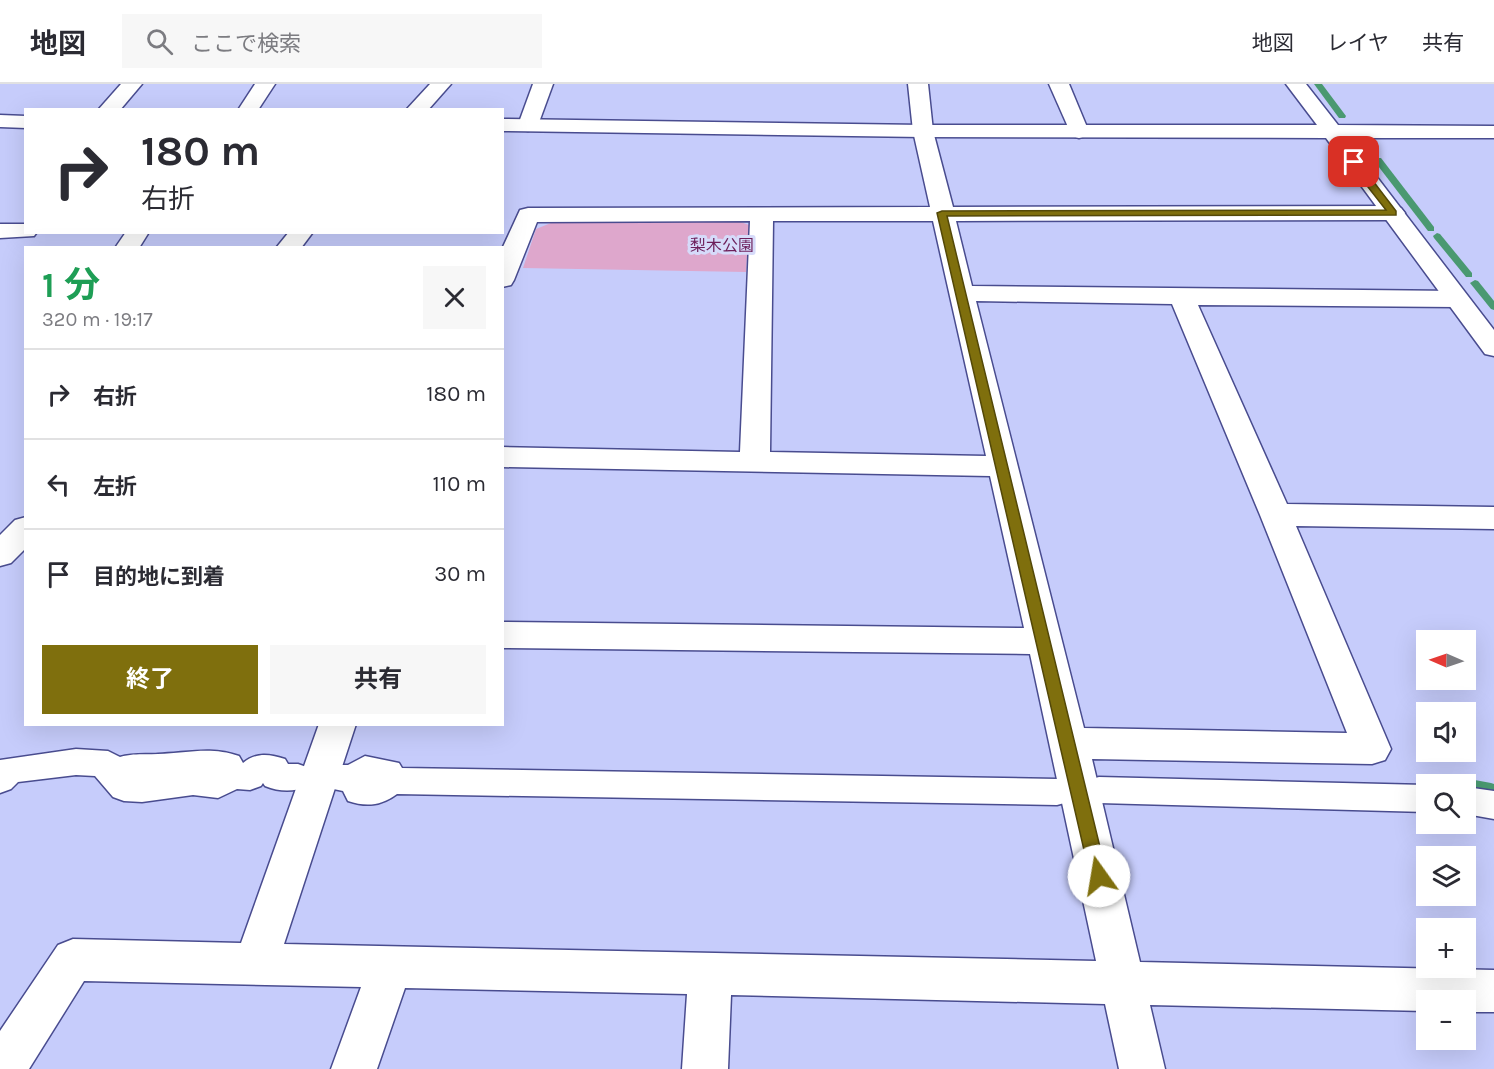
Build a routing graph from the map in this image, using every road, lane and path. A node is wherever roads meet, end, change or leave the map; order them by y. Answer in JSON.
{"nodes":[{"id":1,"x":132,"y":84,"type":"edge"},
{"id":2,"x":266,"y":84,"type":"edge"},
{"id":3,"x":441,"y":84,"type":"edge"},
{"id":4,"x":543,"y":84,"type":"edge"},
{"id":5,"x":918,"y":84,"type":"edge"},
{"id":6,"x":1059,"y":84,"type":"edge"},
{"id":7,"x":1296,"y":84,"type":"edge"},
{"id":8,"x":110,"y":108,"type":"edge"},
{"id":9,"x":249,"y":108,"type":"edge"},
{"id":10,"x":418,"y":108,"type":"edge"},
{"id":11,"x":0,"y":121,"type":"edge"},
{"id":12,"x":24,"y":122,"type":"edge"},
{"id":13,"x":504,"y":124,"type":"edge"},
{"id":14,"x":528,"y":125,"type":"junction"},
{"id":15,"x":923,"y":131,"type":"junction"},
{"id":16,"x":1079,"y":132,"type":"junction"},
{"id":17,"x":1494,"y":132,"type":"edge"},
{"id":18,"x":1331,"y":133,"type":"junction"},
{"id":19,"x":942,"y":213,"type":"junction"},
{"id":20,"x":1393,"y":213,"type":"junction"},
{"id":21,"x":762,"y":214,"type":"junction"},
{"id":22,"x":0,"y":231,"type":"edge"},
{"id":23,"x":24,"y":231,"type":"edge"},
{"id":24,"x":300,"y":234,"type":"edge"},
{"id":25,"x":290,"y":246,"type":"edge"},
{"id":26,"x":504,"y":275,"type":"edge"},
{"id":27,"x":961,"y":293,"type":"junction"},
{"id":28,"x":1182,"y":297,"type":"junction"},
{"id":29,"x":1456,"y":299,"type":"junction"},
{"id":30,"x":1494,"y":348,"type":"edge"},
{"id":31,"x":504,"y":457,"type":"edge"},
{"id":32,"x":755,"y":460,"type":"junction"},
{"id":33,"x":1003,"y":466,"type":"junction"},
{"id":34,"x":1276,"y":515,"type":"junction"},
{"id":35,"x":1494,"y":518,"type":"edge"},
{"id":36,"x":24,"y":530,"type":"edge"},
{"id":37,"x":0,"y":555,"type":"edge"},
{"id":38,"x":504,"y":635,"type":"edge"},
{"id":39,"x":1045,"y":641,"type":"junction"},
{"id":40,"x":337,"y":726,"type":"edge"},
{"id":41,"x":1069,"y":743,"type":"junction"},
{"id":42,"x":264,"y":777,"type":"dead end"},
{"id":43,"x":345,"y":778,"type":"dead end"},
{"id":44,"x":0,"y":781,"type":"edge"},
{"id":45,"x":1100,"y":790,"type":"dead end"},
{"id":46,"x":1057,"y":792,"type":"dead end"},
{"id":47,"x":1416,"y":799,"type":"edge"},
{"id":48,"x":1476,"y":802,"type":"edge"},
{"id":49,"x":1494,"y":805,"type":"edge"},
{"id":50,"x":256,"y":963,"type":"junction"},
{"id":51,"x":390,"y":967,"type":"junction"},
{"id":52,"x":710,"y":974,"type":"junction"},
{"id":53,"x":1123,"y":982,"type":"junction"},
{"id":54,"x":1494,"y":991,"type":"edge"},
{"id":55,"x":2,"y":1069,"type":"edge"},
{"id":56,"x":354,"y":1069,"type":"edge"},
{"id":57,"x":705,"y":1069,"type":"edge"},
{"id":58,"x":1142,"y":1069,"type":"edge"}],
"edges":[{"from":1,"to":8,"type":"street"},
{"from":2,"to":9,"type":"street"},
{"from":3,"to":10,"type":"street"},
{"from":4,"to":14,"type":"street"},
{"from":5,"to":15,"type":"street"},
{"from":6,"to":16,"type":"street"},
{"from":7,"to":18,"type":"street"},
{"from":11,"to":12,"type":"street"},
{"from":13,"to":14,"type":"street"},
{"from":14,"to":15,"type":"street"},
{"from":15,"to":16,"type":"street"},
{"from":15,"to":19,"type":"street"},
{"from":16,"to":18,"type":"street"},
{"from":17,"to":18,"type":"street"},
{"from":18,"to":20,"type":"street"},
{"from":19,"to":20,"type":"street"},
{"from":19,"to":21,"type":"street"},
{"from":19,"to":27,"type":"street"},
{"from":20,"to":29,"type":"street"},
{"from":21,"to":26,"type":"street"},
{"from":21,"to":32,"type":"street"},
{"from":22,"to":23,"type":"street"},
{"from":24,"to":25,"type":"street"},
{"from":27,"to":28,"type":"street"},
{"from":27,"to":33,"type":"street"},
{"from":28,"to":29,"type":"street"},
{"from":28,"to":34,"type":"street"},
{"from":29,"to":30,"type":"street"},
{"from":31,"to":32,"type":"street"},
{"from":32,"to":33,"type":"street"},
{"from":33,"to":39,"type":"street"},
{"from":34,"to":35,"type":"street"},
{"from":34,"to":41,"type":"street"},
{"from":36,"to":37,"type":"street"},
{"from":38,"to":39,"type":"street"},
{"from":39,"to":41,"type":"street"},
{"from":40,"to":50,"type":"street"},
{"from":41,"to":53,"type":"street"},
{"from":42,"to":44,"type":"street"},
{"from":43,"to":46,"type":"street"},
{"from":45,"to":47,"type":"street"},
{"from":48,"to":49,"type":"street"},
{"from":50,"to":51,"type":"street"},
{"from":50,"to":55,"type":"street"},
{"from":51,"to":52,"type":"street"},
{"from":51,"to":56,"type":"street"},
{"from":52,"to":53,"type":"street"},
{"from":52,"to":57,"type":"street"},
{"from":53,"to":54,"type":"street"},
{"from":53,"to":58,"type":"street"}]}
